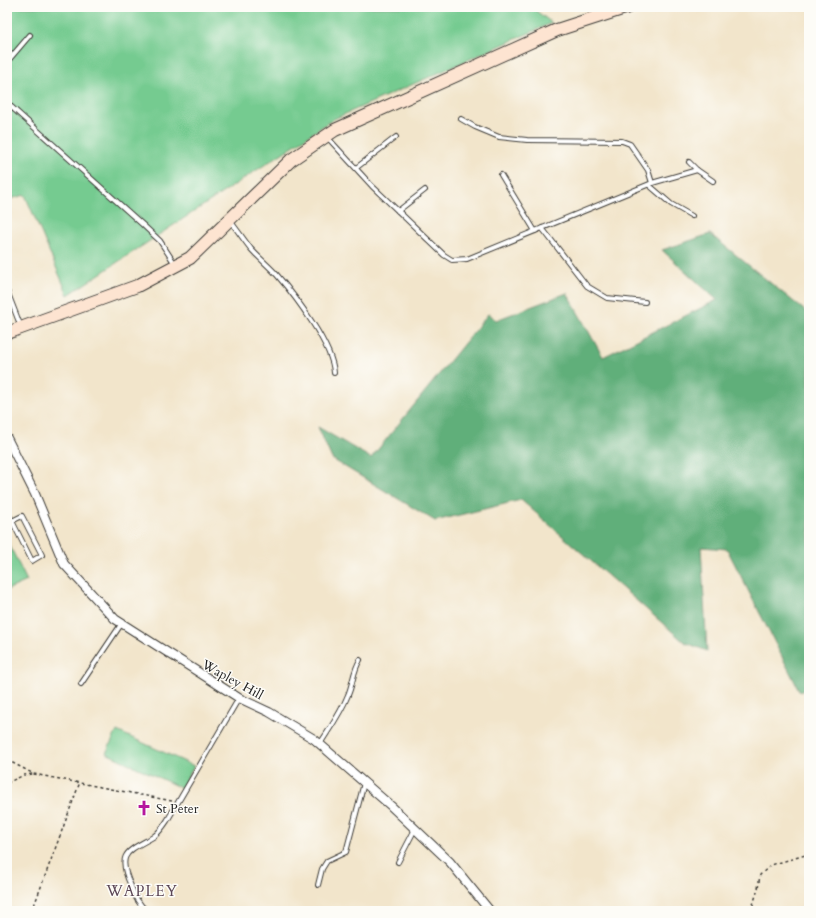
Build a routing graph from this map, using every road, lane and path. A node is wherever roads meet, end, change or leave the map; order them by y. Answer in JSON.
{"nodes":[{"id":1,"x":628,"y":7,"type":"edge"},
{"id":2,"x":30,"y":35,"type":"dead end"},
{"id":3,"x":7,"y":62,"type":"edge"},
{"id":4,"x":7,"y":103,"type":"edge"},
{"id":5,"x":461,"y":119,"type":"dead end"},
{"id":6,"x":326,"y":136,"type":"junction"},
{"id":7,"x":396,"y":137,"type":"dead end"},
{"id":8,"x":689,"y":162,"type":"dead end"},
{"id":9,"x":356,"y":168,"type":"junction"},
{"id":10,"x":697,"y":170,"type":"junction"},
{"id":11,"x":501,"y":175,"type":"dead end"},
{"id":12,"x":713,"y":181,"type":"dead end"},
{"id":13,"x":650,"y":184,"type":"junction"},
{"id":14,"x":425,"y":190,"type":"dead end"},
{"id":15,"x":398,"y":210,"type":"junction"},
{"id":16,"x":692,"y":216,"type":"dead end"},
{"id":17,"x":229,"y":220,"type":"junction"},
{"id":18,"x":542,"y":228,"type":"junction"},
{"id":19,"x":535,"y":231,"type":"junction"},
{"id":20,"x":176,"y":266,"type":"junction"},
{"id":21,"x":7,"y":291,"type":"edge"},
{"id":22,"x":8,"y":299,"type":"edge"},
{"id":23,"x":646,"y":302,"type":"dead end"},
{"id":24,"x":21,"y":328,"type":"junction"},
{"id":25,"x":7,"y":333,"type":"edge"},
{"id":26,"x":334,"y":373,"type":"dead end"},
{"id":27,"x":7,"y":438,"type":"edge"},
{"id":28,"x":7,"y":497,"type":"edge"},
{"id":29,"x":7,"y":504,"type":"edge"},
{"id":30,"x":7,"y":511,"type":"edge"},
{"id":31,"x":12,"y":521,"type":"junction"},
{"id":32,"x":122,"y":624,"type":"junction"},
{"id":33,"x":360,"y":660,"type":"dead end"},
{"id":34,"x":81,"y":684,"type":"dead end"},
{"id":35,"x":239,"y":698,"type":"junction"},
{"id":36,"x":320,"y":744,"type":"junction"},
{"id":37,"x":7,"y":760,"type":"edge"},
{"id":38,"x":34,"y":774,"type":"junction"},
{"id":39,"x":80,"y":782,"type":"junction"},
{"id":40,"x":364,"y":782,"type":"junction"},
{"id":41,"x":7,"y":783,"type":"edge"},
{"id":42,"x":178,"y":802,"type":"junction"},
{"id":43,"x":415,"y":829,"type":"junction"},
{"id":44,"x":809,"y":854,"type":"edge"},
{"id":45,"x":398,"y":862,"type":"dead end"},
{"id":46,"x":318,"y":885,"type":"dead end"},
{"id":47,"x":145,"y":910,"type":"edge"},
{"id":48,"x":32,"y":911,"type":"edge"},
{"id":49,"x":490,"y":911,"type":"edge"},
{"id":50,"x":751,"y":911,"type":"edge"}],
"edges":[{"from":1,"to":6,"type":"main road"},
{"from":2,"to":3,"type":"lane"},
{"from":4,"to":20,"type":"lane"},
{"from":5,"to":13,"type":"lane"},
{"from":6,"to":9,"type":"lane"},
{"from":6,"to":17,"type":"main road"},
{"from":7,"to":9,"type":"lane"},
{"from":8,"to":10,"type":"lane"},
{"from":9,"to":15,"type":"lane"},
{"from":10,"to":12,"type":"lane"},
{"from":10,"to":13,"type":"lane"},
{"from":11,"to":19,"type":"lane"},
{"from":13,"to":16,"type":"lane"},
{"from":13,"to":18,"type":"lane"},
{"from":14,"to":15,"type":"lane"},
{"from":15,"to":19,"type":"lane"},
{"from":17,"to":20,"type":"main road"},
{"from":17,"to":26,"type":"lane"},
{"from":18,"to":19,"type":"lane"},
{"from":18,"to":23,"type":"lane"},
{"from":20,"to":24,"type":"main road"},
{"from":21,"to":22,"type":"lane"},
{"from":22,"to":24,"type":"lane"},
{"from":24,"to":25,"type":"main road"},
{"from":27,"to":32,"type":"street","name":"Wapley Hill"},
{"from":28,"to":29,"type":"lane"},
{"from":30,"to":31,"type":"lane"},
{"from":31,"to":31,"type":"lane"},
{"from":32,"to":34,"type":"lane"},
{"from":32,"to":35,"type":"street","name":"Wapley Hill"},
{"from":33,"to":36,"type":"lane"},
{"from":35,"to":36,"type":"street","name":"Wapley Hill"},
{"from":35,"to":42,"type":"lane"},
{"from":36,"to":40,"type":"street","name":"Wapley Hill"},
{"from":37,"to":38,"type":"path"},
{"from":38,"to":39,"type":"path"},
{"from":38,"to":41,"type":"path"},
{"from":39,"to":42,"type":"path"},
{"from":39,"to":48,"type":"path"},
{"from":40,"to":43,"type":"street","name":"Wapley Hill"},
{"from":40,"to":46,"type":"lane"},
{"from":42,"to":47,"type":"lane"},
{"from":43,"to":45,"type":"lane"},
{"from":43,"to":49,"type":"street","name":"Wapley Hill"},
{"from":44,"to":50,"type":"path"}]}
